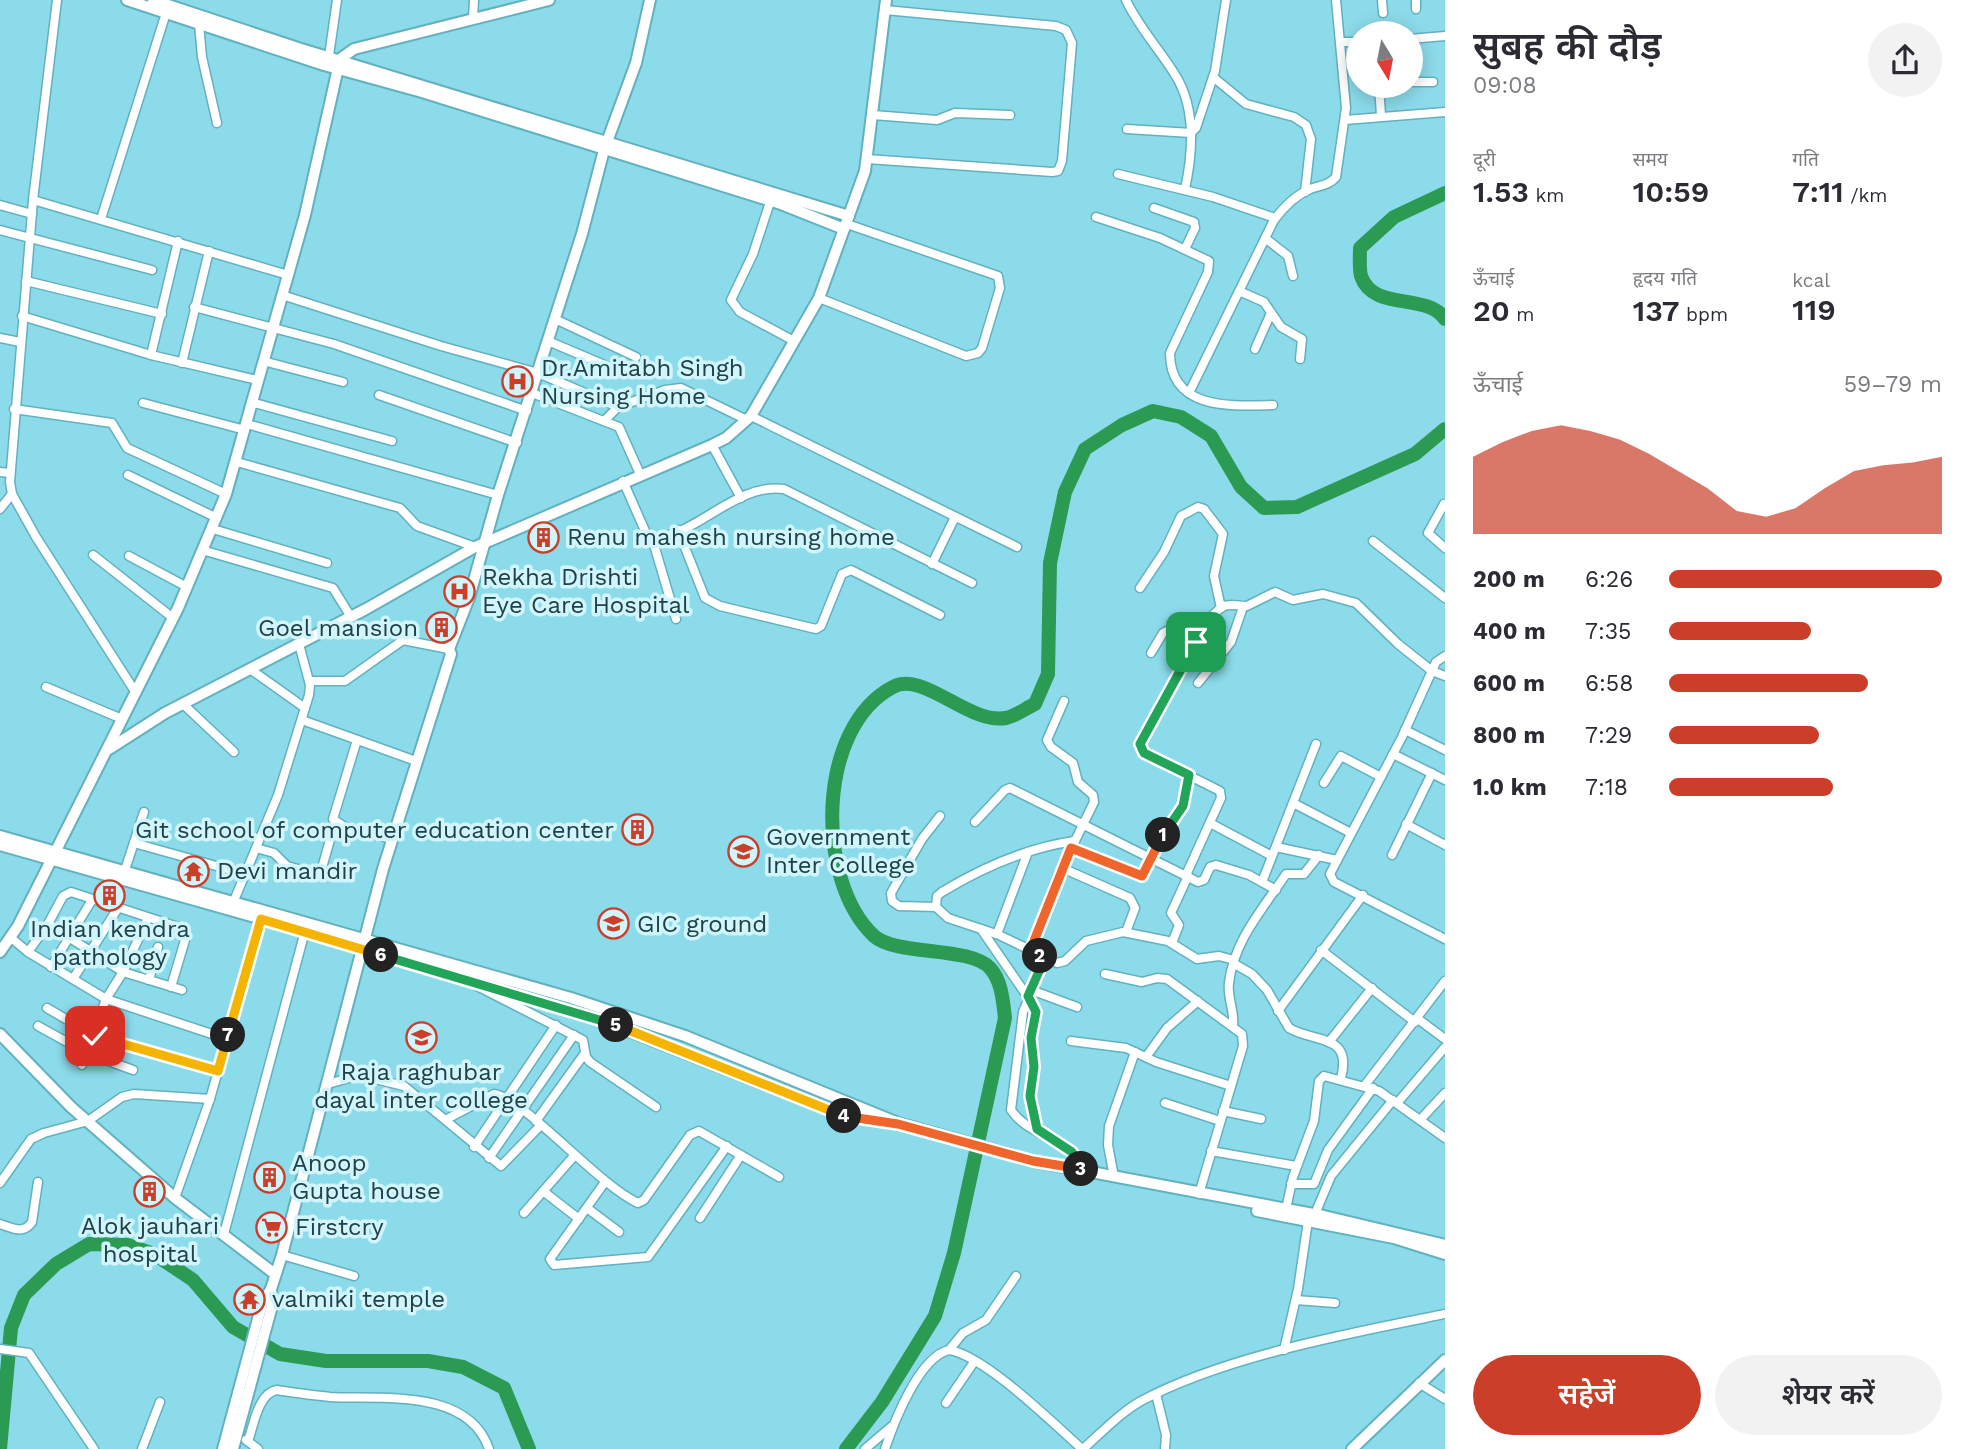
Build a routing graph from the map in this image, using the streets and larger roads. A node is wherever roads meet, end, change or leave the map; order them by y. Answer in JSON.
{"nodes":[{"id":1,"x":57,"y":0,"type":"edge"},
{"id":2,"x":127,"y":0,"type":"edge"},
{"id":3,"x":153,"y":0,"type":"edge"},
{"id":4,"x":337,"y":0,"type":"edge"},
{"id":5,"x":474,"y":0,"type":"edge"},
{"id":6,"x":549,"y":0,"type":"edge"},
{"id":7,"x":650,"y":0,"type":"edge"},
{"id":8,"x":1126,"y":0,"type":"edge"},
{"id":9,"x":1226,"y":0,"type":"edge"},
{"id":10,"x":1336,"y":0,"type":"edge"},
{"id":11,"x":1382,"y":0,"type":"edge"},
{"id":12,"x":886,"y":5,"type":"edge"},
{"id":13,"x":166,"y":13,"type":"junction"},
{"id":14,"x":1383,"y":13,"type":"dead end"},
{"id":15,"x":473,"y":18,"type":"junction"},
{"id":16,"x":199,"y":24,"type":"junction"},
{"id":17,"x":1445,"y":36,"type":"edge"},
{"id":18,"x":1423,"y":38,"type":"edge"},
{"id":19,"x":1342,"y":42,"type":"junction"},
{"id":20,"x":1346,"y":42,"type":"edge"},
{"id":21,"x":328,"y":56,"type":"junction"},
{"id":22,"x":338,"y":64,"type":"junction"},
{"id":23,"x":1213,"y":77,"type":"junction"},
{"id":24,"x":1423,"y":82,"type":"edge"},
{"id":25,"x":1433,"y":82,"type":"dead end"},
{"id":26,"x":1380,"y":98,"type":"edge"},
{"id":27,"x":1445,"y":112,"type":"edge"},
{"id":28,"x":873,"y":114,"type":"junction"},
{"id":29,"x":1381,"y":115,"type":"junction"},
{"id":30,"x":1010,"y":116,"type":"dead end"},
{"id":31,"x":1345,"y":120,"type":"junction"},
{"id":32,"x":217,"y":122,"type":"dead end"},
{"id":33,"x":1127,"y":128,"type":"dead end"},
{"id":34,"x":1191,"y":133,"type":"junction"},
{"id":35,"x":606,"y":146,"type":"junction"},
{"id":36,"x":867,"y":159,"type":"junction"},
{"id":37,"x":1118,"y":174,"type":"dead end"},
{"id":38,"x":1185,"y":189,"type":"junction"},
{"id":39,"x":1305,"y":192,"type":"junction"},
{"id":40,"x":771,"y":197,"type":"junction"},
{"id":41,"x":33,"y":200,"type":"junction"},
{"id":42,"x":0,"y":205,"type":"edge"},
{"id":43,"x":1154,"y":208,"type":"dead end"},
{"id":44,"x":32,"y":214,"type":"junction"},
{"id":45,"x":1097,"y":217,"type":"dead end"},
{"id":46,"x":1276,"y":218,"type":"junction"},
{"id":47,"x":101,"y":219,"type":"junction"},
{"id":48,"x":847,"y":223,"type":"junction"},
{"id":49,"x":0,"y":230,"type":"edge"},
{"id":50,"x":30,"y":235,"type":"junction"},
{"id":51,"x":1265,"y":238,"type":"junction"},
{"id":52,"x":178,"y":241,"type":"junction"},
{"id":53,"x":1185,"y":249,"type":"junction"},
{"id":54,"x":209,"y":251,"type":"junction"},
{"id":55,"x":152,"y":270,"type":"dead end"},
{"id":56,"x":288,"y":275,"type":"junction"},
{"id":57,"x":1293,"y":276,"type":"dead end"},
{"id":58,"x":26,"y":281,"type":"junction"},
{"id":59,"x":1240,"y":291,"type":"junction"},
{"id":60,"x":282,"y":295,"type":"junction"},
{"id":61,"x":819,"y":298,"type":"junction"},
{"id":62,"x":194,"y":307,"type":"junction"},
{"id":63,"x":162,"y":313,"type":"junction"},
{"id":64,"x":1271,"y":313,"type":"junction"},
{"id":65,"x":22,"y":316,"type":"junction"},
{"id":66,"x":555,"y":319,"type":"junction"},
{"id":67,"x":271,"y":329,"type":"junction"},
{"id":68,"x":0,"y":338,"type":"edge"},
{"id":69,"x":20,"y":341,"type":"junction"},
{"id":70,"x":548,"y":341,"type":"junction"},
{"id":71,"x":794,"y":341,"type":"junction"},
{"id":72,"x":1255,"y":349,"type":"dead end"},
{"id":73,"x":151,"y":355,"type":"junction"},
{"id":74,"x":636,"y":357,"type":"dead end"},
{"id":75,"x":1300,"y":359,"type":"dead end"},
{"id":76,"x":263,"y":361,"type":"junction"},
{"id":77,"x":182,"y":363,"type":"junction"},
{"id":78,"x":621,"y":372,"type":"dead end"},
{"id":79,"x":538,"y":373,"type":"junction"},
{"id":80,"x":257,"y":380,"type":"junction"},
{"id":81,"x":343,"y":382,"type":"dead end"},
{"id":82,"x":1189,"y":393,"type":"junction"},
{"id":83,"x":532,"y":394,"type":"junction"},
{"id":84,"x":379,"y":395,"type":"dead end"},
{"id":85,"x":143,"y":402,"type":"dead end"},
{"id":86,"x":251,"y":402,"type":"junction"},
{"id":87,"x":1273,"y":405,"type":"dead end"},
{"id":88,"x":618,"y":407,"type":"junction"},
{"id":89,"x":14,"y":409,"type":"junction"},
{"id":90,"x":527,"y":411,"type":"junction"},
{"id":91,"x":749,"y":418,"type":"junction"},
{"id":92,"x":604,"y":421,"type":"junction"},
{"id":93,"x":246,"y":427,"type":"junction"},
{"id":94,"x":392,"y":442,"type":"dead end"},
{"id":95,"x":517,"y":443,"type":"junction"},
{"id":96,"x":712,"y":445,"type":"junction"},
{"id":97,"x":237,"y":461,"type":"junction"},
{"id":98,"x":0,"y":472,"type":"edge"},
{"id":99,"x":10,"y":473,"type":"junction"},
{"id":100,"x":640,"y":474,"type":"junction"},
{"id":101,"x":128,"y":475,"type":"dead end"},
{"id":102,"x":623,"y":481,"type":"junction"},
{"id":103,"x":12,"y":494,"type":"junction"},
{"id":104,"x":226,"y":494,"type":"junction"},
{"id":105,"x":498,"y":495,"type":"junction"},
{"id":106,"x":741,"y":498,"type":"junction"},
{"id":107,"x":1444,"y":504,"type":"edge"},
{"id":108,"x":0,"y":509,"type":"edge"},
{"id":109,"x":956,"y":517,"type":"junction"},
{"id":110,"x":215,"y":524,"type":"junction"},
{"id":111,"x":678,"y":530,"type":"junction"},
{"id":112,"x":652,"y":538,"type":"junction"},
{"id":113,"x":1373,"y":541,"type":"dead end"},
{"id":114,"x":480,"y":546,"type":"junction"},
{"id":115,"x":1017,"y":547,"type":"dead end"},
{"id":116,"x":1445,"y":548,"type":"edge"},
{"id":117,"x":202,"y":550,"type":"junction"},
{"id":118,"x":93,"y":555,"type":"dead end"},
{"id":119,"x":129,"y":556,"type":"dead end"},
{"id":120,"x":327,"y":563,"type":"dead end"},
{"id":121,"x":932,"y":564,"type":"junction"},
{"id":122,"x":971,"y":583,"type":"dead end"},
{"id":123,"x":187,"y":587,"type":"junction"},
{"id":124,"x":1140,"y":588,"type":"dead end"},
{"id":125,"x":1445,"y":598,"type":"edge"},
{"id":126,"x":1243,"y":607,"type":"junction"},
{"id":127,"x":1221,"y":608,"type":"junction"},
{"id":128,"x":940,"y":615,"type":"dead end"},
{"id":129,"x":351,"y":617,"type":"junction"},
{"id":130,"x":173,"y":618,"type":"junction"},
{"id":131,"x":676,"y":619,"type":"dead end"},
{"id":132,"x":1196,"y":642,"type":"junction"},
{"id":133,"x":299,"y":643,"type":"junction"},
{"id":134,"x":449,"y":649,"type":"junction"},
{"id":135,"x":1151,"y":653,"type":"dead end"},
{"id":136,"x":1445,"y":656,"type":"edge"},
{"id":137,"x":250,"y":669,"type":"junction"},
{"id":138,"x":1432,"y":671,"type":"junction"},
{"id":139,"x":1445,"y":676,"type":"edge"},
{"id":140,"x":310,"y":681,"type":"junction"},
{"id":141,"x":1198,"y":683,"type":"dead end"},
{"id":142,"x":46,"y":687,"type":"dead end"},
{"id":143,"x":136,"y":693,"type":"junction"},
{"id":144,"x":1064,"y":701,"type":"dead end"},
{"id":145,"x":183,"y":704,"type":"junction"},
{"id":146,"x":306,"y":708,"type":"junction"},
{"id":147,"x":122,"y":719,"type":"junction"},
{"id":148,"x":302,"y":720,"type":"junction"},
{"id":149,"x":1405,"y":730,"type":"junction"},
{"id":150,"x":357,"y":740,"type":"junction"},
{"id":151,"x":1316,"y":744,"type":"dead end"},
{"id":152,"x":107,"y":750,"type":"junction"},
{"id":153,"x":1445,"y":750,"type":"edge"},
{"id":154,"x":234,"y":752,"type":"dead end"},
{"id":155,"x":1393,"y":754,"type":"junction"},
{"id":156,"x":416,"y":761,"type":"junction"},
{"id":157,"x":1432,"y":773,"type":"junction"},
{"id":158,"x":1189,"y":775,"type":"junction"},
{"id":159,"x":1381,"y":777,"type":"junction"},
{"id":160,"x":1445,"y":780,"type":"edge"},
{"id":161,"x":1324,"y":783,"type":"dead end"},
{"id":162,"x":1295,"y":804,"type":"junction"},
{"id":163,"x":144,"y":812,"type":"dead end"},
{"id":164,"x":940,"y":816,"type":"dead end"},
{"id":165,"x":335,"y":822,"type":"junction"},
{"id":166,"x":975,"y":822,"type":"dead end"},
{"id":167,"x":1210,"y":823,"type":"junction"},
{"id":168,"x":1406,"y":824,"type":"junction"},
{"id":169,"x":1083,"y":825,"type":"junction"},
{"id":170,"x":1351,"y":833,"type":"junction"},
{"id":171,"x":0,"y":836,"type":"edge"},
{"id":172,"x":392,"y":839,"type":"junction"},
{"id":173,"x":134,"y":844,"type":"junction"},
{"id":174,"x":0,"y":845,"type":"edge"},
{"id":175,"x":1073,"y":845,"type":"junction"},
{"id":176,"x":1445,"y":845,"type":"edge"},
{"id":177,"x":256,"y":848,"type":"junction"},
{"id":178,"x":1028,"y":852,"type":"junction"},
{"id":179,"x":1274,"y":852,"type":"junction"},
{"id":180,"x":1320,"y":855,"type":"junction"},
{"id":181,"x":1392,"y":855,"type":"dead end"},
{"id":182,"x":54,"y":856,"type":"junction"},
{"id":183,"x":1151,"y":859,"type":"junction"},
{"id":184,"x":1336,"y":860,"type":"junction"},
{"id":185,"x":1062,"y":868,"type":"junction"},
{"id":186,"x":124,"y":873,"type":"junction"},
{"id":187,"x":245,"y":874,"type":"junction"},
{"id":188,"x":1187,"y":875,"type":"junction"},
{"id":189,"x":1262,"y":881,"type":"junction"},
{"id":190,"x":1276,"y":890,"type":"junction"},
{"id":191,"x":1363,"y":895,"type":"junction"},
{"id":192,"x":92,"y":900,"type":"junction"},
{"id":193,"x":233,"y":903,"type":"junction"},
{"id":194,"x":936,"y":907,"type":"junction"},
{"id":195,"x":118,"y":908,"type":"junction"},
{"id":196,"x":148,"y":918,"type":"junction"},
{"id":197,"x":261,"y":919,"type":"junction"},
{"id":198,"x":48,"y":924,"type":"junction"},
{"id":199,"x":981,"y":929,"type":"junction"},
{"id":200,"x":305,"y":931,"type":"junction"},
{"id":201,"x":1126,"y":932,"type":"junction"},
{"id":202,"x":997,"y":934,"type":"junction"},
{"id":203,"x":10,"y":937,"type":"junction"},
{"id":204,"x":71,"y":937,"type":"junction"},
{"id":205,"x":1445,"y":939,"type":"edge"},
{"id":206,"x":1172,"y":943,"type":"junction"},
{"id":207,"x":363,"y":944,"type":"junction"},
{"id":208,"x":159,"y":947,"type":"dead end"},
{"id":209,"x":1321,"y":950,"type":"junction"},
{"id":210,"x":93,"y":951,"type":"junction"},
{"id":211,"x":1030,"y":951,"type":"junction"},
{"id":212,"x":0,"y":952,"type":"edge"},
{"id":213,"x":27,"y":952,"type":"junction"},
{"id":214,"x":1045,"y":958,"type":"junction"},
{"id":215,"x":1234,"y":962,"type":"junction"},
{"id":216,"x":51,"y":967,"type":"junction"},
{"id":217,"x":123,"y":972,"type":"junction"},
{"id":218,"x":1105,"y":974,"type":"dead end"},
{"id":219,"x":73,"y":979,"type":"junction"},
{"id":220,"x":149,"y":980,"type":"junction"},
{"id":221,"x":468,"y":981,"type":"junction"},
{"id":222,"x":1445,"y":981,"type":"edge"},
{"id":223,"x":171,"y":987,"type":"junction"},
{"id":224,"x":1372,"y":988,"type":"junction"},
{"id":225,"x":182,"y":990,"type":"dead end"},
{"id":226,"x":1030,"y":993,"type":"junction"},
{"id":227,"x":106,"y":999,"type":"junction"},
{"id":228,"x":1198,"y":1001,"type":"junction"},
{"id":229,"x":1077,"y":1007,"type":"dead end"},
{"id":230,"x":47,"y":1008,"type":"dead end"},
{"id":231,"x":1278,"y":1011,"type":"junction"},
{"id":232,"x":1417,"y":1020,"type":"junction"},
{"id":233,"x":556,"y":1025,"type":"junction"},
{"id":234,"x":38,"y":1026,"type":"dead end"},
{"id":235,"x":1233,"y":1026,"type":"junction"},
{"id":236,"x":0,"y":1034,"type":"edge"},
{"id":237,"x":574,"y":1035,"type":"junction"},
{"id":238,"x":95,"y":1036,"type":"junction"},
{"id":239,"x":227,"y":1039,"type":"junction"},
{"id":240,"x":1445,"y":1039,"type":"edge"},
{"id":241,"x":1071,"y":1041,"type":"dead end"},
{"id":242,"x":1329,"y":1041,"type":"junction"},
{"id":243,"x":1445,"y":1047,"type":"edge"},
{"id":244,"x":1135,"y":1052,"type":"junction"},
{"id":245,"x":87,"y":1053,"type":"junction"},
{"id":246,"x":585,"y":1053,"type":"junction"},
{"id":247,"x":1146,"y":1057,"type":"junction"},
{"id":248,"x":82,"y":1065,"type":"dead end"},
{"id":249,"x":133,"y":1070,"type":"dead end"},
{"id":250,"x":218,"y":1071,"type":"junction"},
{"id":251,"x":1341,"y":1079,"type":"junction"},
{"id":252,"x":328,"y":1084,"type":"junction"},
{"id":253,"x":1231,"y":1086,"type":"junction"},
{"id":254,"x":1369,"y":1086,"type":"junction"},
{"id":255,"x":1445,"y":1093,"type":"edge"},
{"id":256,"x":210,"y":1099,"type":"junction"},
{"id":257,"x":509,"y":1100,"type":"junction"},
{"id":258,"x":1396,"y":1101,"type":"junction"},
{"id":259,"x":1165,"y":1103,"type":"dead end"},
{"id":260,"x":656,"y":1107,"type":"dead end"},
{"id":261,"x":522,"y":1110,"type":"junction"},
{"id":262,"x":1223,"y":1111,"type":"junction"},
{"id":263,"x":447,"y":1119,"type":"junction"},
{"id":264,"x":1261,"y":1119,"type":"dead end"},
{"id":265,"x":1420,"y":1120,"type":"junction"},
{"id":266,"x":88,"y":1121,"type":"junction"},
{"id":267,"x":1220,"y":1121,"type":"junction"},
{"id":268,"x":538,"y":1123,"type":"junction"},
{"id":269,"x":898,"y":1124,"type":"junction"},
{"id":270,"x":1037,"y":1129,"type":"junction"},
{"id":271,"x":1445,"y":1138,"type":"edge"},
{"id":272,"x":727,"y":1146,"type":"junction"},
{"id":273,"x":474,"y":1147,"type":"junction"},
{"id":274,"x":1211,"y":1151,"type":"junction"},
{"id":275,"x":741,"y":1155,"type":"junction"},
{"id":276,"x":574,"y":1156,"type":"junction"},
{"id":277,"x":489,"y":1158,"type":"junction"},
{"id":278,"x":1033,"y":1161,"type":"junction"},
{"id":279,"x":1296,"y":1166,"type":"junction"},
{"id":280,"x":1082,"y":1170,"type":"junction"},
{"id":281,"x":779,"y":1177,"type":"dead end"},
{"id":282,"x":1114,"y":1177,"type":"junction"},
{"id":283,"x":38,"y":1182,"type":"dead end"},
{"id":284,"x":606,"y":1182,"type":"junction"},
{"id":285,"x":0,"y":1183,"type":"edge"},
{"id":286,"x":1291,"y":1184,"type":"junction"},
{"id":287,"x":544,"y":1191,"type":"junction"},
{"id":288,"x":1199,"y":1194,"type":"junction"},
{"id":289,"x":175,"y":1198,"type":"junction"},
{"id":290,"x":587,"y":1208,"type":"junction"},
{"id":291,"x":1286,"y":1209,"type":"junction"},
{"id":292,"x":524,"y":1213,"type":"dead end"},
{"id":293,"x":1312,"y":1217,"type":"junction"},
{"id":294,"x":700,"y":1218,"type":"dead end"},
{"id":295,"x":579,"y":1219,"type":"junction"},
{"id":296,"x":0,"y":1224,"type":"edge"},
{"id":297,"x":619,"y":1232,"type":"dead end"},
{"id":298,"x":224,"y":1234,"type":"junction"},
{"id":299,"x":1445,"y":1245,"type":"edge"},
{"id":300,"x":1445,"y":1254,"type":"edge"},
{"id":301,"x":282,"y":1255,"type":"junction"},
{"id":302,"x":275,"y":1274,"type":"junction"},
{"id":303,"x":354,"y":1276,"type":"dead end"},
{"id":304,"x":1016,"y":1276,"type":"dead end"},
{"id":305,"x":1296,"y":1300,"type":"junction"},
{"id":306,"x":1335,"y":1303,"type":"dead end"},
{"id":307,"x":1445,"y":1314,"type":"edge"},
{"id":308,"x":0,"y":1349,"type":"edge"},
{"id":309,"x":949,"y":1350,"type":"junction"},
{"id":310,"x":1284,"y":1350,"type":"junction"},
{"id":311,"x":974,"y":1362,"type":"junction"},
{"id":312,"x":1443,"y":1365,"type":"edge"},
{"id":313,"x":1419,"y":1383,"type":"junction"},
{"id":314,"x":1156,"y":1394,"type":"junction"},
{"id":315,"x":1445,"y":1399,"type":"edge"},
{"id":316,"x":160,"y":1402,"type":"dead end"},
{"id":317,"x":946,"y":1404,"type":"dead end"},
{"id":318,"x":239,"y":1415,"type":"junction"},
{"id":319,"x":894,"y":1425,"type":"junction"},
{"id":320,"x":237,"y":1435,"type":"junction"},
{"id":321,"x":248,"y":1441,"type":"junction"},
{"id":322,"x":94,"y":1449,"type":"edge"},
{"id":323,"x":142,"y":1449,"type":"edge"},
{"id":324,"x":223,"y":1449,"type":"edge"},
{"id":325,"x":233,"y":1449,"type":"edge"},
{"id":326,"x":258,"y":1449,"type":"edge"},
{"id":327,"x":489,"y":1449,"type":"edge"},
{"id":328,"x":865,"y":1449,"type":"edge"},
{"id":329,"x":884,"y":1449,"type":"edge"},
{"id":330,"x":1083,"y":1449,"type":"edge"},
{"id":331,"x":1165,"y":1449,"type":"edge"},
{"id":332,"x":1352,"y":1449,"type":"edge"}],
"edges":[{"from":1,"to":41,"type":"street"},
{"from":2,"to":13,"type":"street"},
{"from":3,"to":21,"type":"street"},
{"from":4,"to":21,"type":"street"},
{"from":5,"to":15,"type":"street"},
{"from":6,"to":15,"type":"street"},
{"from":7,"to":35,"type":"street"},
{"from":8,"to":34,"type":"street"},
{"from":9,"to":23,"type":"street"},
{"from":10,"to":19,"type":"street"},
{"from":11,"to":14,"type":"street"},
{"from":12,"to":28,"type":"street"},
{"from":12,"to":36,"type":"street"},
{"from":13,"to":16,"type":"street"},
{"from":13,"to":47,"type":"street"},
{"from":15,"to":22,"type":"street"},
{"from":16,"to":22,"type":"street"},
{"from":16,"to":32,"type":"street"},
{"from":17,"to":18,"type":"street"},
{"from":19,"to":20,"type":"street"},
{"from":19,"to":31,"type":"street"},
{"from":21,"to":22,"type":"street"},
{"from":22,"to":35,"type":"street"},
{"from":22,"to":56,"type":"street"},
{"from":23,"to":34,"type":"street"},
{"from":23,"to":39,"type":"street"},
{"from":24,"to":25,"type":"street"},
{"from":26,"to":29,"type":"street"},
{"from":27,"to":29,"type":"street"},
{"from":28,"to":30,"type":"street"},
{"from":28,"to":36,"type":"street"},
{"from":29,"to":31,"type":"street"},
{"from":31,"to":39,"type":"street"},
{"from":33,"to":34,"type":"street"},
{"from":34,"to":38,"type":"street"},
{"from":35,"to":40,"type":"street"},
{"from":35,"to":66,"type":"street"},
{"from":36,"to":48,"type":"street"},
{"from":37,"to":38,"type":"street"},
{"from":38,"to":46,"type":"street"},
{"from":39,"to":46,"type":"street"},
{"from":40,"to":48,"type":"street"},
{"from":40,"to":71,"type":"street"},
{"from":41,"to":44,"type":"street"},
{"from":41,"to":47,"type":"street"},
{"from":42,"to":44,"type":"street"},
{"from":43,"to":53,"type":"street"},
{"from":44,"to":50,"type":"street"},
{"from":45,"to":53,"type":"street"},
{"from":46,"to":51,"type":"street"},
{"from":47,"to":52,"type":"street"},
{"from":48,"to":61,"type":"street"},
{"from":48,"to":61,"type":"street"},
{"from":49,"to":50,"type":"street"},
{"from":50,"to":55,"type":"street"},
{"from":50,"to":58,"type":"street"},
{"from":51,"to":57,"type":"street"},
{"from":51,"to":59,"type":"street"},
{"from":52,"to":54,"type":"street"},
{"from":52,"to":63,"type":"street"},
{"from":53,"to":82,"type":"street"},
{"from":54,"to":56,"type":"street"},
{"from":54,"to":62,"type":"street"},
{"from":56,"to":60,"type":"street"},
{"from":58,"to":63,"type":"street"},
{"from":58,"to":65,"type":"street"},
{"from":59,"to":64,"type":"street"},
{"from":59,"to":82,"type":"street"},
{"from":60,"to":67,"type":"street"},
{"from":60,"to":79,"type":"street"},
{"from":61,"to":71,"type":"street"},
{"from":62,"to":67,"type":"street"},
{"from":62,"to":77,"type":"street"},
{"from":63,"to":73,"type":"street"},
{"from":64,"to":72,"type":"street"},
{"from":64,"to":75,"type":"street"},
{"from":65,"to":69,"type":"street"},
{"from":65,"to":73,"type":"street"},
{"from":66,"to":70,"type":"street"},
{"from":66,"to":74,"type":"street"},
{"from":67,"to":76,"type":"street"},
{"from":67,"to":90,"type":"street"},
{"from":68,"to":69,"type":"street"},
{"from":69,"to":89,"type":"street"},
{"from":70,"to":78,"type":"street"},
{"from":70,"to":79,"type":"street"},
{"from":71,"to":91,"type":"street"},
{"from":73,"to":77,"type":"street"},
{"from":76,"to":80,"type":"street"},
{"from":76,"to":81,"type":"street"},
{"from":77,"to":80,"type":"street"},
{"from":79,"to":83,"type":"street"},
{"from":79,"to":88,"type":"street"},
{"from":80,"to":86,"type":"street"},
{"from":82,"to":87,"type":"street"},
{"from":83,"to":90,"type":"street"},
{"from":83,"to":92,"type":"street"},
{"from":84,"to":95,"type":"street"},
{"from":85,"to":93,"type":"street"},
{"from":86,"to":93,"type":"street"},
{"from":86,"to":94,"type":"street"},
{"from":88,"to":91,"type":"street"},
{"from":88,"to":92,"type":"street"},
{"from":89,"to":99,"type":"street"},
{"from":89,"to":104,"type":"street"},
{"from":90,"to":95,"type":"street"},
{"from":91,"to":96,"type":"street"},
{"from":91,"to":109,"type":"street"},
{"from":92,"to":100,"type":"street"},
{"from":93,"to":97,"type":"street"},
{"from":93,"to":105,"type":"street"},
{"from":95,"to":105,"type":"street"},
{"from":96,"to":100,"type":"street"},
{"from":96,"to":106,"type":"street"},
{"from":97,"to":104,"type":"street"},
{"from":97,"to":114,"type":"street"},
{"from":98,"to":99,"type":"street"},
{"from":99,"to":103,"type":"street"},
{"from":100,"to":102,"type":"street"},
{"from":101,"to":110,"type":"street"},
{"from":102,"to":112,"type":"street"},
{"from":102,"to":114,"type":"street"},
{"from":103,"to":108,"type":"street"},
{"from":103,"to":143,"type":"street"},
{"from":104,"to":110,"type":"street"},
{"from":105,"to":114,"type":"street"},
{"from":106,"to":111,"type":"street"},
{"from":106,"to":121,"type":"street"},
{"from":107,"to":116,"type":"street"},
{"from":109,"to":115,"type":"street"},
{"from":109,"to":121,"type":"street"},
{"from":110,"to":117,"type":"street"},
{"from":110,"to":120,"type":"street"},
{"from":111,"to":112,"type":"street"},
{"from":111,"to":128,"type":"street"},
{"from":112,"to":131,"type":"street"},
{"from":113,"to":125,"type":"street"},
{"from":114,"to":129,"type":"street"},
{"from":114,"to":134,"type":"street"},
{"from":117,"to":123,"type":"street"},
{"from":117,"to":129,"type":"street"},
{"from":118,"to":130,"type":"street"},
{"from":119,"to":123,"type":"street"},
{"from":121,"to":122,"type":"street"},
{"from":123,"to":130,"type":"street"},
{"from":124,"to":127,"type":"street"},
{"from":126,"to":127,"type":"street"},
{"from":126,"to":138,"type":"street"},
{"from":126,"to":141,"type":"street"},
{"from":127,"to":132,"type":"street"},
{"from":129,"to":133,"type":"street"},
{"from":130,"to":143,"type":"street"},
{"from":132,"to":135,"type":"street"},
{"from":132,"to":158,"type":"street"},
{"from":133,"to":137,"type":"street"},
{"from":133,"to":140,"type":"street"},
{"from":134,"to":140,"type":"street"},
{"from":134,"to":156,"type":"street"},
{"from":136,"to":138,"type":"street"},
{"from":137,"to":145,"type":"street"},
{"from":137,"to":146,"type":"street"},
{"from":138,"to":139,"type":"street"},
{"from":138,"to":149,"type":"street"},
{"from":140,"to":146,"type":"street"},
{"from":142,"to":147,"type":"street"},
{"from":143,"to":147,"type":"street"},
{"from":144,"to":169,"type":"street"},
{"from":145,"to":152,"type":"street"},
{"from":145,"to":154,"type":"street"},
{"from":146,"to":148,"type":"street"},
{"from":147,"to":152,"type":"street"},
{"from":148,"to":150,"type":"street"},
{"from":148,"to":177,"type":"street"},
{"from":149,"to":153,"type":"street"},
{"from":149,"to":155,"type":"street"},
{"from":150,"to":156,"type":"street"},
{"from":150,"to":165,"type":"street"},
{"from":151,"to":162,"type":"street"},
{"from":152,"to":182,"type":"street"},
{"from":155,"to":157,"type":"street"},
{"from":155,"to":159,"type":"street"},
{"from":156,"to":172,"type":"street"},
{"from":157,"to":160,"type":"street"},
{"from":157,"to":168,"type":"street"},
{"from":158,"to":167,"type":"street"},
{"from":158,"to":183,"type":"street"},
{"from":159,"to":161,"type":"street"},
{"from":159,"to":170,"type":"street"},
{"from":162,"to":170,"type":"street"},
{"from":162,"to":179,"type":"street"},
{"from":163,"to":173,"type":"street"},
{"from":164,"to":194,"type":"street"},
{"from":165,"to":172,"type":"street"},
{"from":165,"to":177,"type":"street"},
{"from":166,"to":169,"type":"street"},
{"from":167,"to":179,"type":"street"},
{"from":167,"to":188,"type":"street"},
{"from":168,"to":176,"type":"street"},
{"from":168,"to":181,"type":"street"},
{"from":169,"to":175,"type":"street"},
{"from":169,"to":183,"type":"street"},
{"from":170,"to":184,"type":"street"},
{"from":171,"to":182,"type":"street"},
{"from":172,"to":207,"type":"street"},
{"from":173,"to":186,"type":"street"},
{"from":173,"to":187,"type":"street"},
{"from":174,"to":182,"type":"street"},
{"from":175,"to":178,"type":"street"},
{"from":175,"to":183,"type":"street"},
{"from":175,"to":185,"type":"street"},
{"from":177,"to":187,"type":"street"},
{"from":178,"to":194,"type":"street"},
{"from":178,"to":202,"type":"street"},
{"from":179,"to":180,"type":"street"},
{"from":179,"to":189,"type":"street"},
{"from":180,"to":184,"type":"street"},
{"from":180,"to":190,"type":"street"},
{"from":182,"to":186,"type":"street"},
{"from":182,"to":197,"type":"street"},
{"from":182,"to":203,"type":"street"},
{"from":183,"to":188,"type":"street"},
{"from":184,"to":191,"type":"street"},
{"from":185,"to":201,"type":"street"},
{"from":185,"to":211,"type":"street"},
{"from":186,"to":193,"type":"street"},
{"from":187,"to":193,"type":"street"},
{"from":188,"to":189,"type":"street"},
{"from":188,"to":206,"type":"street"},
{"from":189,"to":190,"type":"street"},
{"from":190,"to":215,"type":"street"},
{"from":191,"to":205,"type":"street"},
{"from":191,"to":209,"type":"street"},
{"from":192,"to":195,"type":"street"},
{"from":192,"to":198,"type":"street"},
{"from":192,"to":204,"type":"street"},
{"from":193,"to":207,"type":"street"},
{"from":194,"to":199,"type":"street"},
{"from":195,"to":196,"type":"street"},
{"from":195,"to":210,"type":"street"},
{"from":196,"to":217,"type":"street"},
{"from":196,"to":223,"type":"street"},
{"from":197,"to":200,"type":"street"},
{"from":197,"to":239,"type":"street"},
{"from":198,"to":204,"type":"street"},
{"from":198,"to":213,"type":"street"},
{"from":199,"to":202,"type":"street"},
{"from":199,"to":226,"type":"street"},
{"from":200,"to":207,"type":"street"},
{"from":200,"to":298,"type":"street"},
{"from":201,"to":206,"type":"street"},
{"from":201,"to":214,"type":"street"},
{"from":202,"to":211,"type":"street"},
{"from":203,"to":212,"type":"street"},
{"from":203,"to":213,"type":"street"},
{"from":204,"to":210,"type":"street"},
{"from":204,"to":216,"type":"street"},
{"from":206,"to":215,"type":"street"},
{"from":207,"to":221,"type":"street"},
{"from":207,"to":252,"type":"street"},
{"from":207,"to":269,"type":"street"},
{"from":208,"to":220,"type":"street"},
{"from":209,"to":224,"type":"street"},
{"from":209,"to":231,"type":"street"},
{"from":210,"to":217,"type":"street"},
{"from":210,"to":219,"type":"street"},
{"from":211,"to":214,"type":"street"},
{"from":213,"to":216,"type":"street"},
{"from":214,"to":226,"type":"street"},
{"from":215,"to":231,"type":"street"},
{"from":215,"to":235,"type":"street"},
{"from":216,"to":219,"type":"street"},
{"from":217,"to":220,"type":"street"},
{"from":217,"to":227,"type":"street"},
{"from":218,"to":228,"type":"street"},
{"from":219,"to":227,"type":"street"},
{"from":220,"to":223,"type":"street"},
{"from":221,"to":233,"type":"street"},
{"from":221,"to":269,"type":"street"},
{"from":222,"to":232,"type":"street"},
{"from":223,"to":225,"type":"street"},
{"from":224,"to":232,"type":"street"},
{"from":224,"to":242,"type":"street"},
{"from":226,"to":229,"type":"street"},
{"from":226,"to":270,"type":"street"},
{"from":226,"to":270,"type":"street"},
{"from":227,"to":238,"type":"street"},
{"from":227,"to":239,"type":"street"},
{"from":228,"to":235,"type":"street"},
{"from":228,"to":247,"type":"street"},
{"from":230,"to":238,"type":"street"},
{"from":231,"to":242,"type":"street"},
{"from":232,"to":240,"type":"street"},
{"from":232,"to":254,"type":"street"},
{"from":233,"to":237,"type":"street"},
{"from":233,"to":257,"type":"street"},
{"from":234,"to":245,"type":"street"},
{"from":235,"to":253,"type":"street"},
{"from":236,"to":266,"type":"street"},
{"from":237,"to":246,"type":"street"},
{"from":237,"to":261,"type":"street"},
{"from":238,"to":245,"type":"street"},
{"from":238,"to":250,"type":"street"},
{"from":239,"to":250,"type":"street"},
{"from":241,"to":244,"type":"street"},
{"from":242,"to":251,"type":"street"},
{"from":243,"to":258,"type":"street"},
{"from":244,"to":247,"type":"street"},
{"from":244,"to":282,"type":"street"},
{"from":245,"to":248,"type":"street"},
{"from":245,"to":249,"type":"street"},
{"from":246,"to":260,"type":"street"},
{"from":246,"to":268,"type":"street"},
{"from":247,"to":253,"type":"street"},
{"from":250,"to":256,"type":"street"},
{"from":251,"to":254,"type":"street"},
{"from":251,"to":279,"type":"street"},
{"from":252,"to":263,"type":"street"},
{"from":252,"to":301,"type":"street"},
{"from":253,"to":262,"type":"street"},
{"from":254,"to":258,"type":"street"},
{"from":254,"to":286,"type":"street"},
{"from":255,"to":265,"type":"street"},
{"from":256,"to":266,"type":"street"},
{"from":256,"to":289,"type":"street"},
{"from":257,"to":261,"type":"street"},
{"from":257,"to":263,"type":"street"},
{"from":257,"to":273,"type":"street"},
{"from":258,"to":265,"type":"street"},
{"from":258,"to":293,"type":"street"},
{"from":259,"to":267,"type":"street"},
{"from":261,"to":268,"type":"street"},
{"from":261,"to":277,"type":"street"},
{"from":262,"to":264,"type":"street"},
{"from":262,"to":267,"type":"street"},
{"from":263,"to":273,"type":"street"},
{"from":265,"to":271,"type":"street"},
{"from":266,"to":285,"type":"street"},
{"from":266,"to":289,"type":"street"},
{"from":267,"to":274,"type":"street"},
{"from":268,"to":276,"type":"street"},
{"from":268,"to":277,"type":"street"},
{"from":269,"to":278,"type":"street"},
{"from":270,"to":280,"type":"street"},
{"from":272,"to":275,"type":"street"},
{"from":272,"to":284,"type":"street"},
{"from":272,"to":295,"type":"street"},
{"from":273,"to":277,"type":"street"},
{"from":274,"to":279,"type":"street"},
{"from":274,"to":288,"type":"street"},
{"from":275,"to":281,"type":"street"},
{"from":275,"to":294,"type":"street"},
{"from":276,"to":284,"type":"street"},
{"from":276,"to":287,"type":"street"},
{"from":278,"to":280,"type":"street"},
{"from":278,"to":293,"type":"street"},
{"from":279,"to":286,"type":"street"},
{"from":280,"to":282,"type":"street"},
{"from":282,"to":288,"type":"street"},
{"from":283,"to":296,"type":"street"},
{"from":284,"to":290,"type":"street"},
{"from":286,"to":291,"type":"street"},
{"from":287,"to":292,"type":"street"},
{"from":287,"to":295,"type":"street"},
{"from":288,"to":291,"type":"street"},
{"from":289,"to":298,"type":"street"},
{"from":290,"to":295,"type":"street"},
{"from":290,"to":297,"type":"street"},
{"from":291,"to":293,"type":"street"},
{"from":293,"to":299,"type":"street"},
{"from":293,"to":300,"type":"street"},
{"from":293,"to":305,"type":"street"},
{"from":298,"to":302,"type":"street"},
{"from":301,"to":302,"type":"street"},
{"from":301,"to":303,"type":"street"},
{"from":302,"to":318,"type":"street"},
{"from":304,"to":309,"type":"street"},
{"from":305,"to":306,"type":"street"},
{"from":305,"to":310,"type":"street"},
{"from":307,"to":310,"type":"street"},
{"from":308,"to":322,"type":"street"},
{"from":309,"to":311,"type":"street"},
{"from":309,"to":319,"type":"street"},
{"from":310,"to":314,"type":"street"},
{"from":311,"to":317,"type":"street"},
{"from":311,"to":330,"type":"street"},
{"from":312,"to":313,"type":"street"},
{"from":313,"to":315,"type":"street"},
{"from":313,"to":332,"type":"street"},
{"from":314,"to":330,"type":"street"},
{"from":314,"to":331,"type":"street"},
{"from":316,"to":323,"type":"street"},
{"from":318,"to":320,"type":"street"},
{"from":318,"to":324,"type":"street"},
{"from":319,"to":328,"type":"street"},
{"from":319,"to":329,"type":"street"},
{"from":320,"to":321,"type":"street"},
{"from":320,"to":325,"type":"street"},
{"from":321,"to":326,"type":"street"},
{"from":321,"to":327,"type":"street"}]}
